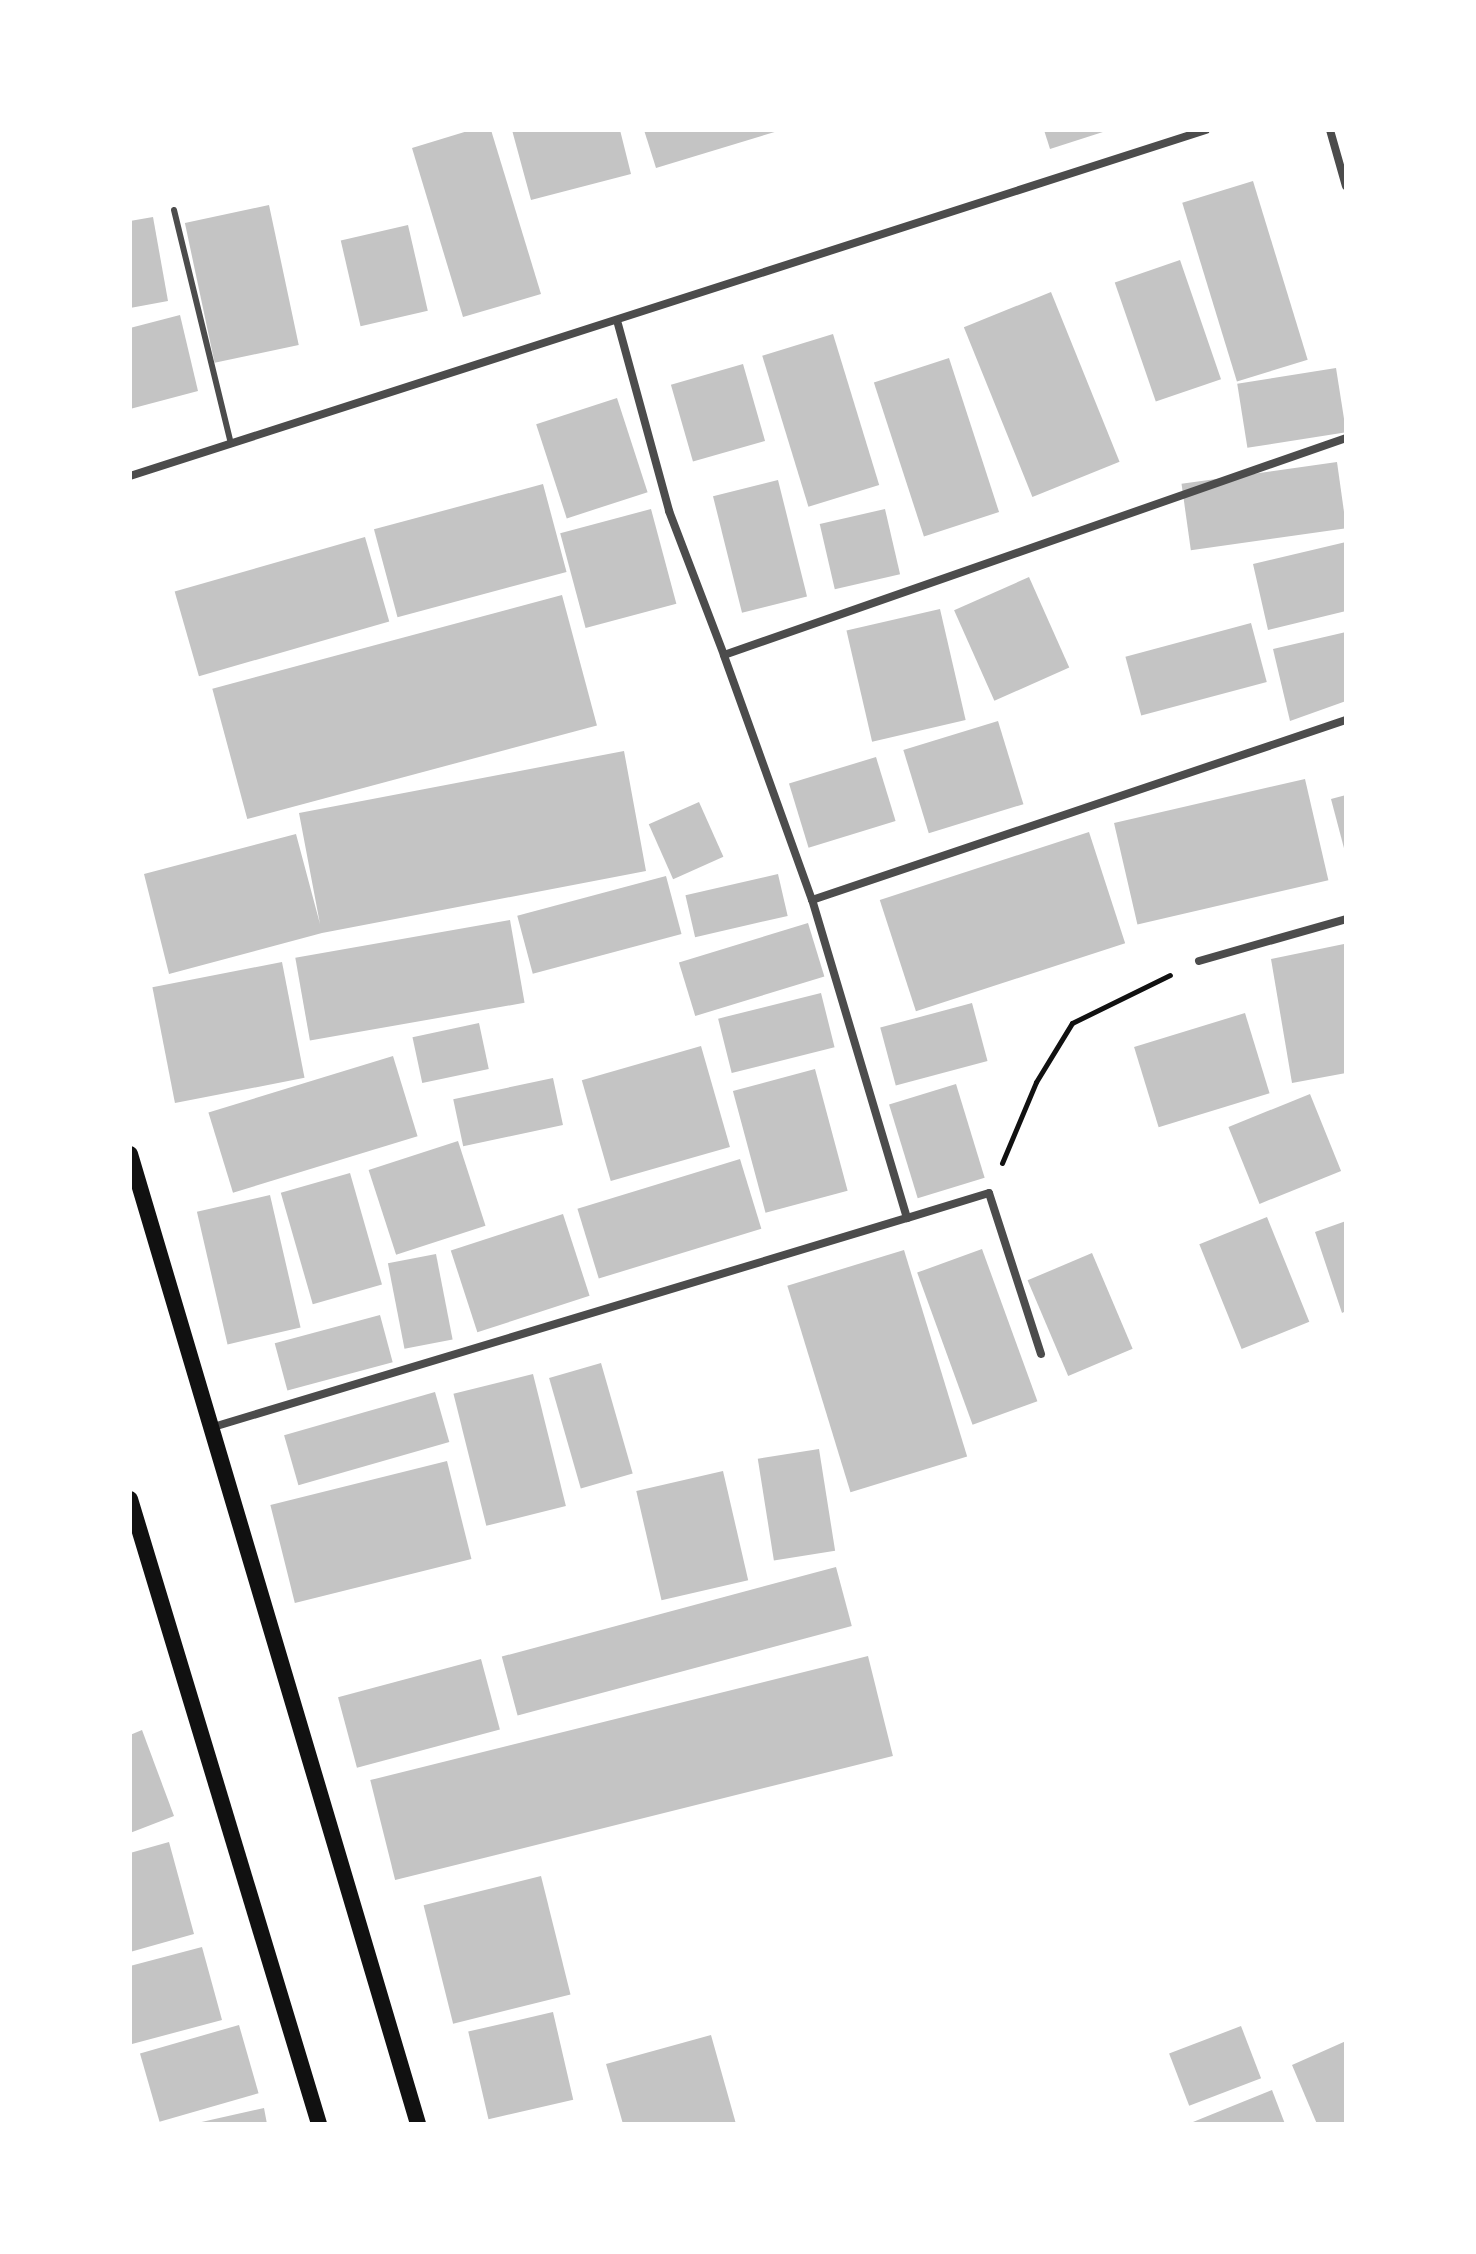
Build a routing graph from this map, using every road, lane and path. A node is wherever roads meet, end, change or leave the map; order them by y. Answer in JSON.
{"nodes":[{"id":1,"x":1206,"y":130,"type":"edge"},
{"id":2,"x":1330,"y":130,"type":"edge"},
{"id":3,"x":1346,"y":186,"type":"edge"},
{"id":4,"x":174,"y":210,"type":"dead end"},
{"id":5,"x":618,"y":324,"type":"junction"},
{"id":6,"x":1346,"y":438,"type":"edge"},
{"id":7,"x":231,"y":444,"type":"junction"},
{"id":8,"x":130,"y":476,"type":"edge"},
{"id":9,"x":724,"y":655,"type":"junction"},
{"id":10,"x":1346,"y":720,"type":"edge"},
{"id":11,"x":812,"y":900,"type":"junction"},
{"id":12,"x":1346,"y":919,"type":"edge"},
{"id":13,"x":1199,"y":961,"type":"joint"},
{"id":14,"x":130,"y":1154,"type":"edge"},
{"id":15,"x":989,"y":1193,"type":"junction"},
{"id":16,"x":907,"y":1218,"type":"junction"},
{"id":17,"x":1041,"y":1354,"type":"dead end"},
{"id":18,"x":210,"y":1428,"type":"junction"},
{"id":19,"x":130,"y":1499,"type":"edge"},
{"id":20,"x":319,"y":2124,"type":"edge"},
{"id":21,"x":418,"y":2124,"type":"edge"}],
"edges":[{"from":1,"to":5,"type":"street"},
{"from":2,"to":3,"type":"street"},
{"from":4,"to":7,"type":"lane"},
{"from":5,"to":7,"type":"street"},
{"from":5,"to":9,"type":"street"},
{"from":6,"to":9,"type":"street"},
{"from":7,"to":8,"type":"street"},
{"from":9,"to":11,"type":"street"},
{"from":10,"to":11,"type":"street"},
{"from":11,"to":16,"type":"street"},
{"from":12,"to":13,"type":"street"},
{"from":13,"to":15,"type":"path"},
{"from":14,"to":18,"type":"main road"},
{"from":15,"to":16,"type":"street"},
{"from":15,"to":17,"type":"street"},
{"from":16,"to":18,"type":"street"},
{"from":18,"to":21,"type":"main road"},
{"from":19,"to":20,"type":"main road"}]}
